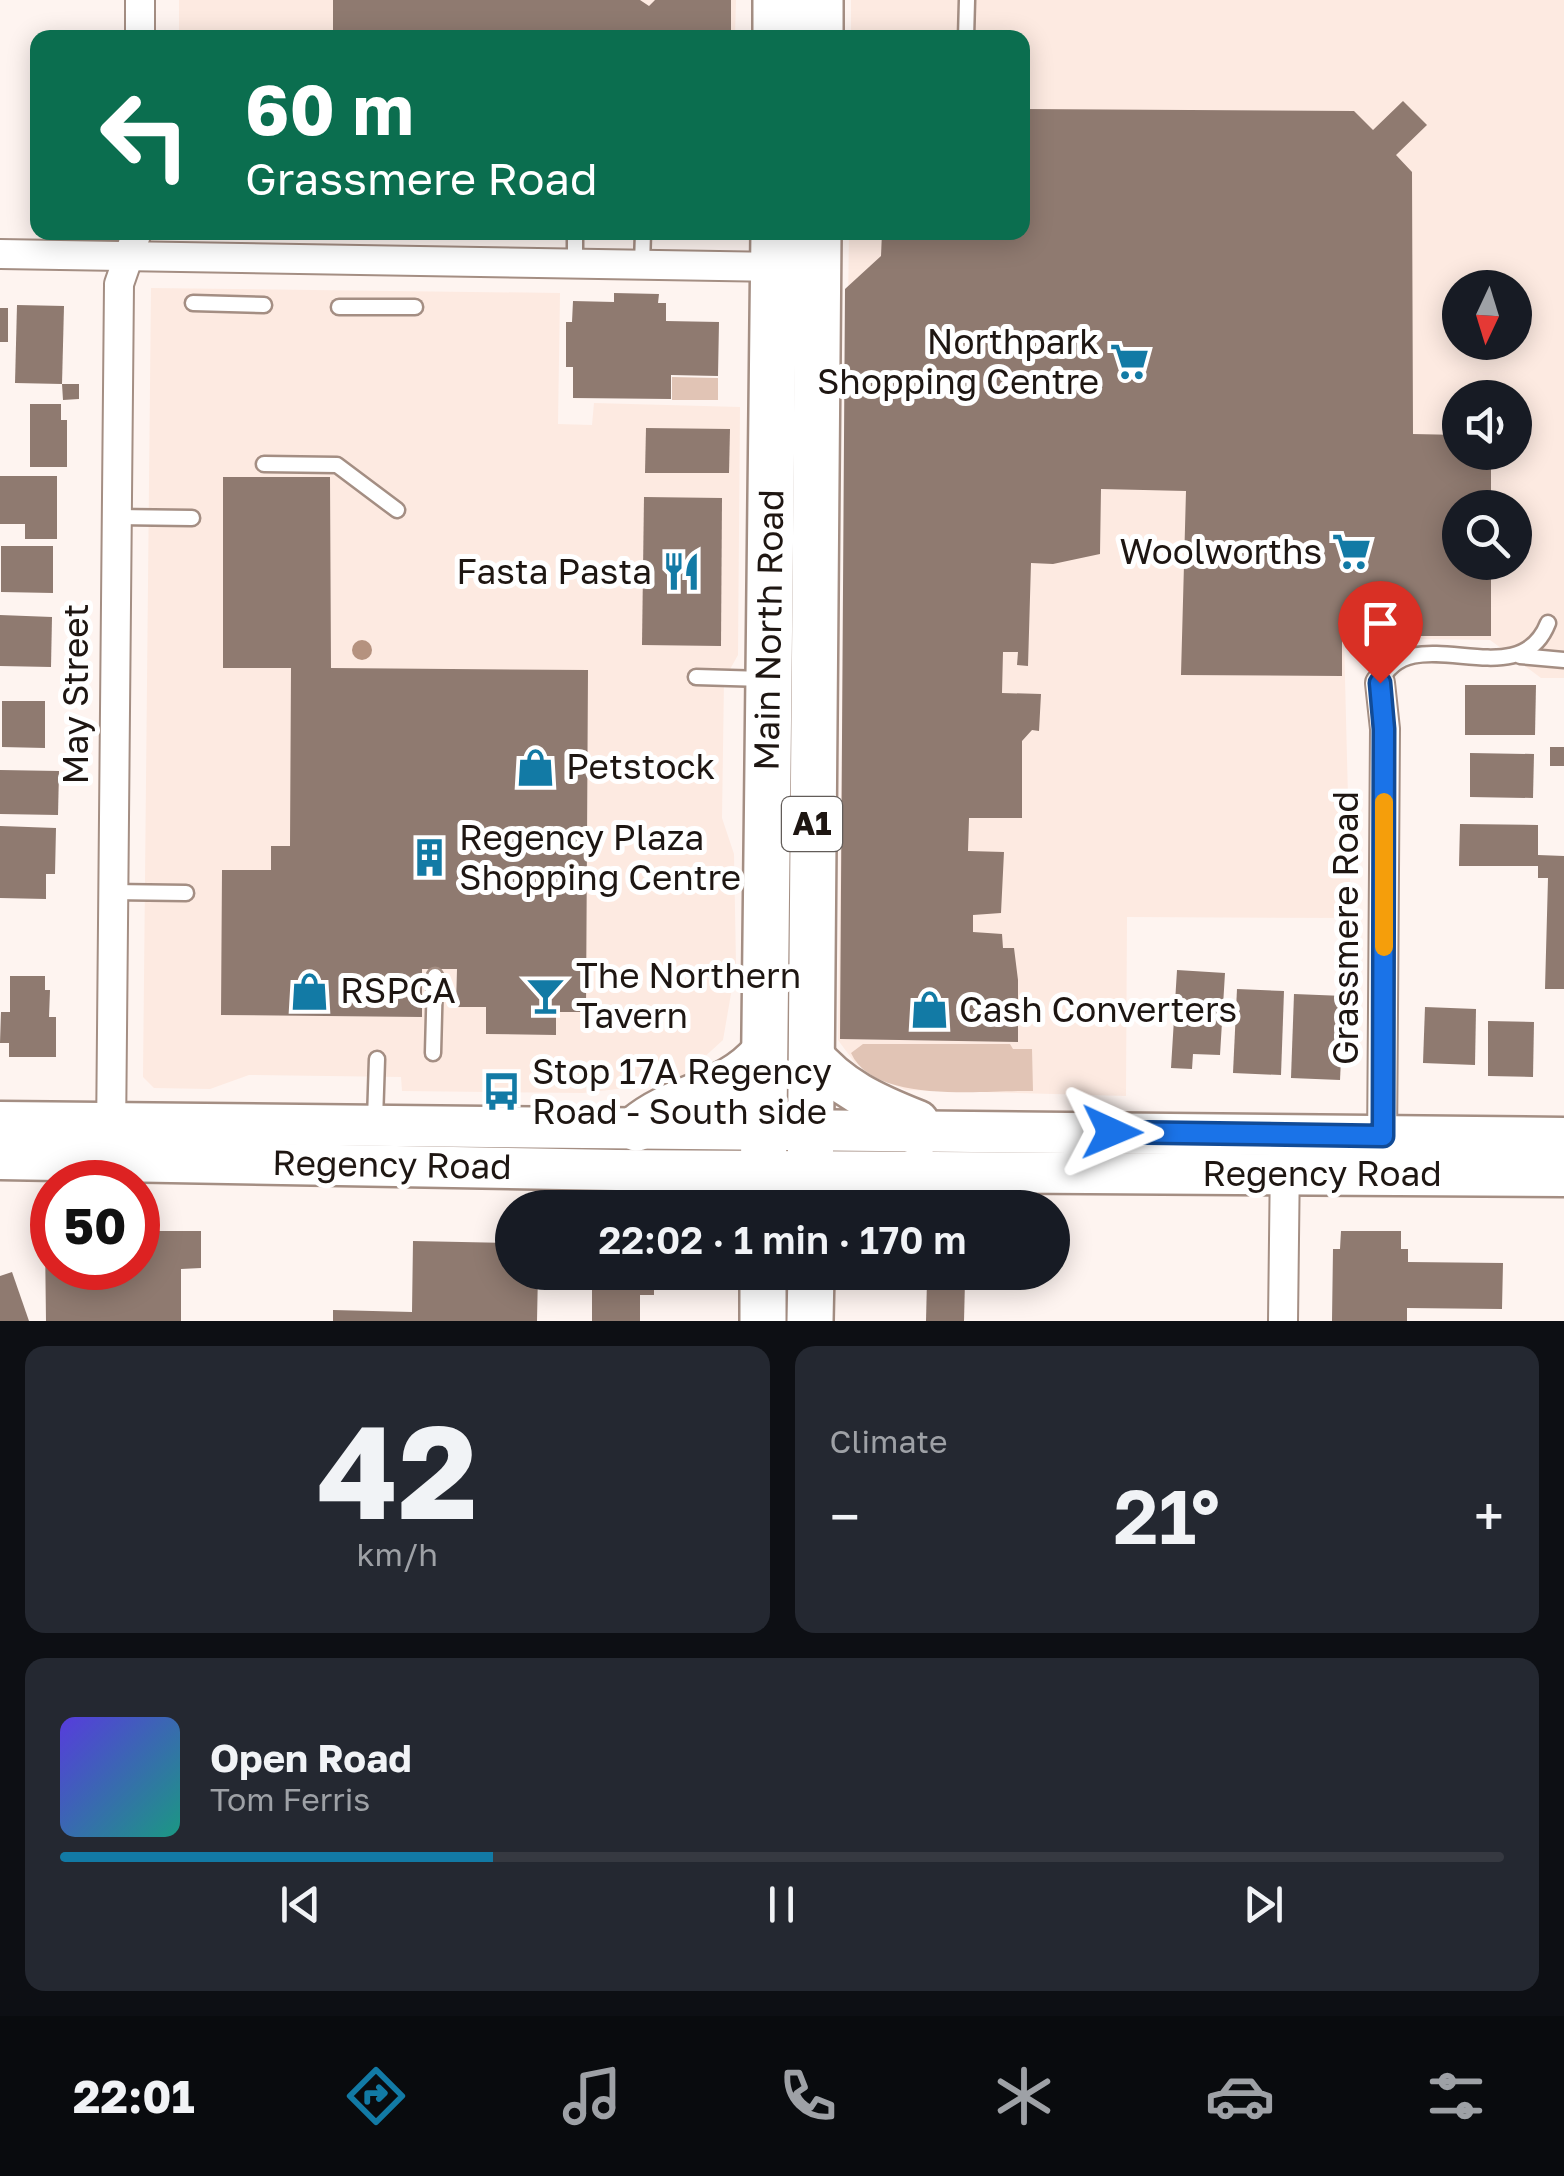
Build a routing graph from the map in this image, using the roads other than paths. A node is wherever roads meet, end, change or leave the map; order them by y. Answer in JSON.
{"nodes":[{"id":1,"x":140,"y":0,"type":"edge"},
{"id":2,"x":776,"y":0,"type":"edge"},
{"id":3,"x":820,"y":0,"type":"edge"},
{"id":4,"x":966,"y":0,"type":"edge"},
{"id":5,"x":140,"y":30,"type":"edge"},
{"id":6,"x":776,"y":30,"type":"edge"},
{"id":7,"x":820,"y":30,"type":"edge"},
{"id":8,"x":966,"y":30,"type":"edge"},
{"id":9,"x":575,"y":240,"type":"edge"},
{"id":10,"x":643,"y":240,"type":"edge"},
{"id":11,"x":818,"y":240,"type":"edge"},
{"id":12,"x":133,"y":244,"type":"edge"},
{"id":13,"x":773,"y":250,"type":"edge"},
{"id":14,"x":0,"y":254,"type":"edge"},
{"id":15,"x":575,"y":263,"type":"junction"},
{"id":16,"x":642,"y":264,"type":"junction"},
{"id":17,"x":193,"y":303,"type":"dead end"},
{"id":18,"x":264,"y":305,"type":"dead end"},
{"id":19,"x":340,"y":306,"type":"dead end"},
{"id":20,"x":415,"y":307,"type":"dead end"},
{"id":21,"x":264,"y":464,"type":"dead end"},
{"id":22,"x":396,"y":510,"type":"dead end"},
{"id":23,"x":115,"y":517,"type":"junction"},
{"id":24,"x":192,"y":518,"type":"dead end"},
{"id":25,"x":1548,"y":623,"type":"dead end"},
{"id":26,"x":1517,"y":656,"type":"junction"},
{"id":27,"x":1564,"y":660,"type":"edge"},
{"id":28,"x":696,"y":677,"type":"dead end"},
{"id":29,"x":768,"y":679,"type":"junction"},
{"id":30,"x":1380,"y":683,"type":"joint"},
{"id":31,"x":112,"y":892,"type":"junction"},
{"id":32,"x":186,"y":893,"type":"dead end"},
{"id":33,"x":435,"y":976,"type":"dead end"},
{"id":34,"x":810,"y":1052,"type":"junction"},
{"id":35,"x":432,"y":1053,"type":"dead end"},
{"id":36,"x":764,"y":1053,"type":"junction"},
{"id":37,"x":376,"y":1059,"type":"dead end"},
{"id":38,"x":0,"y":1122,"type":"edge"},
{"id":39,"x":375,"y":1126,"type":"junction"},
{"id":40,"x":637,"y":1128,"type":"junction"},
{"id":41,"x":942,"y":1130,"type":"junction"},
{"id":42,"x":1286,"y":1134,"type":"junction"},
{"id":43,"x":1564,"y":1138,"type":"edge"},
{"id":44,"x":111,"y":1141,"type":"junction"},
{"id":45,"x":1382,"y":1155,"type":"junction"},
{"id":46,"x":0,"y":1159,"type":"edge"},
{"id":47,"x":764,"y":1169,"type":"edge"},
{"id":48,"x":810,"y":1169,"type":"edge"},
{"id":49,"x":920,"y":1170,"type":"junction"},
{"id":50,"x":1285,"y":1174,"type":"junction"},
{"id":51,"x":1564,"y":1176,"type":"edge"},
{"id":52,"x":871,"y":1190,"type":"edge"},
{"id":53,"x":763,"y":1290,"type":"edge"},
{"id":54,"x":811,"y":1290,"type":"edge"},
{"id":55,"x":763,"y":1321,"type":"edge"},
{"id":56,"x":810,"y":1321,"type":"edge"},
{"id":57,"x":1283,"y":1321,"type":"edge"}],
"edges":[{"from":1,"to":5,"type":"street"},
{"from":2,"to":6,"type":"highway"},
{"from":3,"to":7,"type":"highway"},
{"from":4,"to":8,"type":"lane"},
{"from":9,"to":15,"type":"lane"},
{"from":10,"to":16,"type":"lane"},
{"from":11,"to":34,"type":"highway","name":"Main North Road","number":"A1"},
{"from":12,"to":14,"type":"street"},
{"from":12,"to":15,"type":"street"},
{"from":12,"to":23,"type":"street","name":"May Street"},
{"from":13,"to":16,"type":"street"},
{"from":13,"to":29,"type":"highway","name":"Main North Road","number":"A1"},
{"from":15,"to":16,"type":"street"},
{"from":17,"to":18,"type":"lane"},
{"from":19,"to":20,"type":"lane"},
{"from":21,"to":22,"type":"lane"},
{"from":23,"to":24,"type":"lane"},
{"from":23,"to":31,"type":"street","name":"May Street"},
{"from":25,"to":26,"type":"lane"},
{"from":26,"to":27,"type":"lane"},
{"from":26,"to":30,"type":"lane"},
{"from":28,"to":29,"type":"lane"},
{"from":29,"to":36,"type":"highway","name":"Main North Road","number":"A1"},
{"from":30,"to":45,"type":"street","name":"Grassmere Road"},
{"from":31,"to":32,"type":"lane"},
{"from":31,"to":44,"type":"street","name":"May Street"},
{"from":33,"to":35,"type":"lane"},
{"from":34,"to":41,"type":"main road"},
{"from":34,"to":48,"type":"highway","name":"Main North Road","number":"A1"},
{"from":36,"to":40,"type":"highway"},
{"from":36,"to":47,"type":"highway","name":"Main North Road","number":"A1"},
{"from":37,"to":39,"type":"lane"},
{"from":38,"to":44,"type":"main road","name":"Regency Road"},
{"from":39,"to":40,"type":"main road","name":"Regency Road"},
{"from":39,"to":44,"type":"main road","name":"Regency Road"},
{"from":40,"to":47,"type":"main road","name":"Regency Road"},
{"from":41,"to":42,"type":"main road","name":"Regency Road"},
{"from":41,"to":48,"type":"main road","name":"Regency Road"},
{"from":42,"to":45,"type":"main road","name":"Regency Road"},
{"from":42,"to":50,"type":"street"},
{"from":43,"to":45,"type":"main road","name":"Regency Road"},
{"from":44,"to":46,"type":"main road","name":"Regency Road"},
{"from":44,"to":47,"type":"main road","name":"Regency Road"},
{"from":45,"to":50,"type":"main road","name":"Regency Road"},
{"from":45,"to":51,"type":"main road","name":"Regency Road"},
{"from":47,"to":48,"type":"main road","name":"Regency Road"},
{"from":48,"to":49,"type":"main road","name":"Regency Road"},
{"from":49,"to":50,"type":"main road","name":"Regency Road"},
{"from":49,"to":52,"type":"highway"},
{"from":50,"to":57,"type":"street"},
{"from":53,"to":55,"type":"highway"},
{"from":54,"to":56,"type":"highway"}]}
